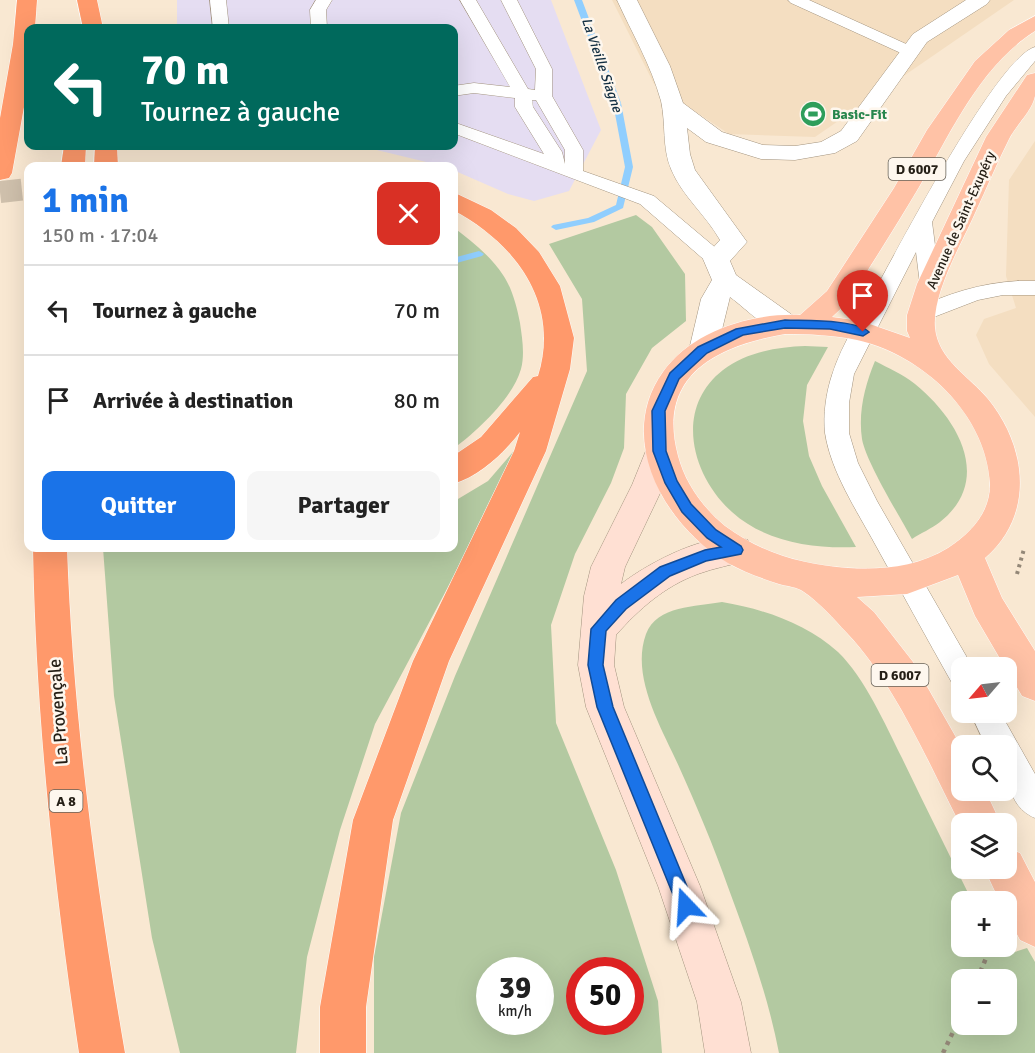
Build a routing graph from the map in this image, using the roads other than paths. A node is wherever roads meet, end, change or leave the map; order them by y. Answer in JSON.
{"nodes":[{"id":1,"x":27,"y":0,"type":"edge"},
{"id":2,"x":86,"y":0,"type":"edge"},
{"id":3,"x":218,"y":0,"type":"edge"},
{"id":4,"x":468,"y":0,"type":"edge"},
{"id":5,"x":509,"y":0,"type":"edge"},
{"id":6,"x":627,"y":0,"type":"edge"},
{"id":7,"x":796,"y":0,"type":"edge"},
{"id":8,"x":980,"y":0,"type":"edge"},
{"id":9,"x":318,"y":3,"type":"edge"},
{"id":10,"x":1035,"y":22,"type":"edge"},
{"id":11,"x":26,"y":24,"type":"edge"},
{"id":12,"x":85,"y":24,"type":"edge"},
{"id":13,"x":92,"y":24,"type":"edge"},
{"id":14,"x":221,"y":24,"type":"edge"},
{"id":15,"x":319,"y":24,"type":"edge"},
{"id":16,"x":24,"y":51,"type":"edge"},
{"id":17,"x":909,"y":51,"type":"junction"},
{"id":18,"x":1035,"y":52,"type":"edge"},
{"id":19,"x":1035,"y":80,"type":"edge"},
{"id":20,"x":458,"y":90,"type":"edge"},
{"id":21,"x":523,"y":95,"type":"junction"},
{"id":22,"x":543,"y":96,"type":"junction"},
{"id":23,"x":674,"y":107,"type":"junction"},
{"id":24,"x":458,"y":129,"type":"edge"},
{"id":25,"x":458,"y":141,"type":"edge"},
{"id":26,"x":555,"y":167,"type":"junction"},
{"id":27,"x":0,"y":173,"type":"edge"},
{"id":28,"x":574,"y":174,"type":"junction"},
{"id":29,"x":458,"y":203,"type":"edge"},
{"id":30,"x":922,"y":221,"type":"junction"},
{"id":31,"x":720,"y":269,"type":"junction"},
{"id":32,"x":930,"y":284,"type":"junction"},
{"id":33,"x":1035,"y":288,"type":"edge"},
{"id":34,"x":921,"y":315,"type":"junction"},
{"id":35,"x":796,"y":324,"type":"junction"},
{"id":36,"x":863,"y":332,"type":"junction"},
{"id":37,"x":703,"y":350,"type":"junction"},
{"id":38,"x":937,"y":367,"type":"junction"},
{"id":39,"x":555,"y":369,"type":"junction"},
{"id":40,"x":660,"y":451,"type":"junction"},
{"id":41,"x":458,"y":469,"type":"edge"},
{"id":42,"x":736,"y":550,"type":"junction"},
{"id":43,"x":50,"y":552,"type":"edge"},
{"id":44,"x":967,"y":555,"type":"junction"},
{"id":45,"x":815,"y":580,"type":"junction"},
{"id":46,"x":909,"y":580,"type":"junction"},
{"id":47,"x":599,"y":629,"type":"junction"},
{"id":48,"x":952,"y":657,"type":"edge"},
{"id":49,"x":1035,"y":684,"type":"edge"},
{"id":50,"x":951,"y":769,"type":"edge"},
{"id":51,"x":1017,"y":772,"type":"edge"},
{"id":52,"x":1035,"y":803,"type":"edge"},
{"id":53,"x":1011,"y":879,"type":"edge"},
{"id":54,"x":1035,"y":924,"type":"edge"},
{"id":55,"x":102,"y":1053,"type":"edge"},
{"id":56,"x":343,"y":1053,"type":"edge"},
{"id":57,"x":728,"y":1053,"type":"edge"}],
"edges":[{"from":1,"to":11,"type":"highway"},
{"from":2,"to":12,"type":"highway"},
{"from":2,"to":13,"type":"highway"},
{"from":3,"to":14,"type":"lane"},
{"from":4,"to":21,"type":"lane"},
{"from":5,"to":22,"type":"lane"},
{"from":6,"to":23,"type":"street"},
{"from":7,"to":17,"type":"lane"},
{"from":8,"to":17,"type":"street"},
{"from":9,"to":15,"type":"lane"},
{"from":10,"to":35,"type":"main road","number":"D 6007"},
{"from":16,"to":27,"type":"highway"},
{"from":17,"to":23,"type":"street"},
{"from":18,"to":30,"type":"lane"},
{"from":19,"to":32,"type":"main road","name":"Avenue de Saint-Exupéry"},
{"from":20,"to":21,"type":"lane"},
{"from":21,"to":22,"type":"lane"},
{"from":21,"to":26,"type":"lane"},
{"from":22,"to":28,"type":"lane"},
{"from":23,"to":31,"type":"street"},
{"from":24,"to":26,"type":"lane"},
{"from":25,"to":26,"type":"lane"},
{"from":26,"to":28,"type":"lane"},
{"from":28,"to":31,"type":"lane"},
{"from":29,"to":39,"type":"highway"},
{"from":30,"to":32,"type":"lane"},
{"from":30,"to":36,"type":"lane"},
{"from":31,"to":35,"type":"street"},
{"from":31,"to":37,"type":"street"},
{"from":32,"to":34,"type":"main road","name":"Avenue de Saint-Exupéry"},
{"from":33,"to":34,"type":"lane"},
{"from":34,"to":38,"type":"main road","name":"Avenue de Saint-Exupéry"},
{"from":35,"to":36,"type":"main road"},
{"from":35,"to":37,"type":"main road"},
{"from":36,"to":38,"type":"main road"},
{"from":36,"to":46,"type":"lane"},
{"from":37,"to":40,"type":"main road"},
{"from":38,"to":44,"type":"main road"},
{"from":39,"to":41,"type":"highway"},
{"from":39,"to":56,"type":"highway"},
{"from":40,"to":42,"type":"main road"},
{"from":40,"to":47,"type":"main road"},
{"from":42,"to":45,"type":"main road"},
{"from":42,"to":47,"type":"main road"},
{"from":43,"to":55,"type":"highway","name":"La Provençale","number":"A 8"},
{"from":44,"to":46,"type":"main road"},
{"from":44,"to":49,"type":"main road"},
{"from":45,"to":46,"type":"main road"},
{"from":45,"to":50,"type":"main road","number":"D 6007"},
{"from":46,"to":48,"type":"lane"},
{"from":47,"to":57,"type":"main road"},
{"from":51,"to":52,"type":"lane"},
{"from":53,"to":54,"type":"main road"}]}
